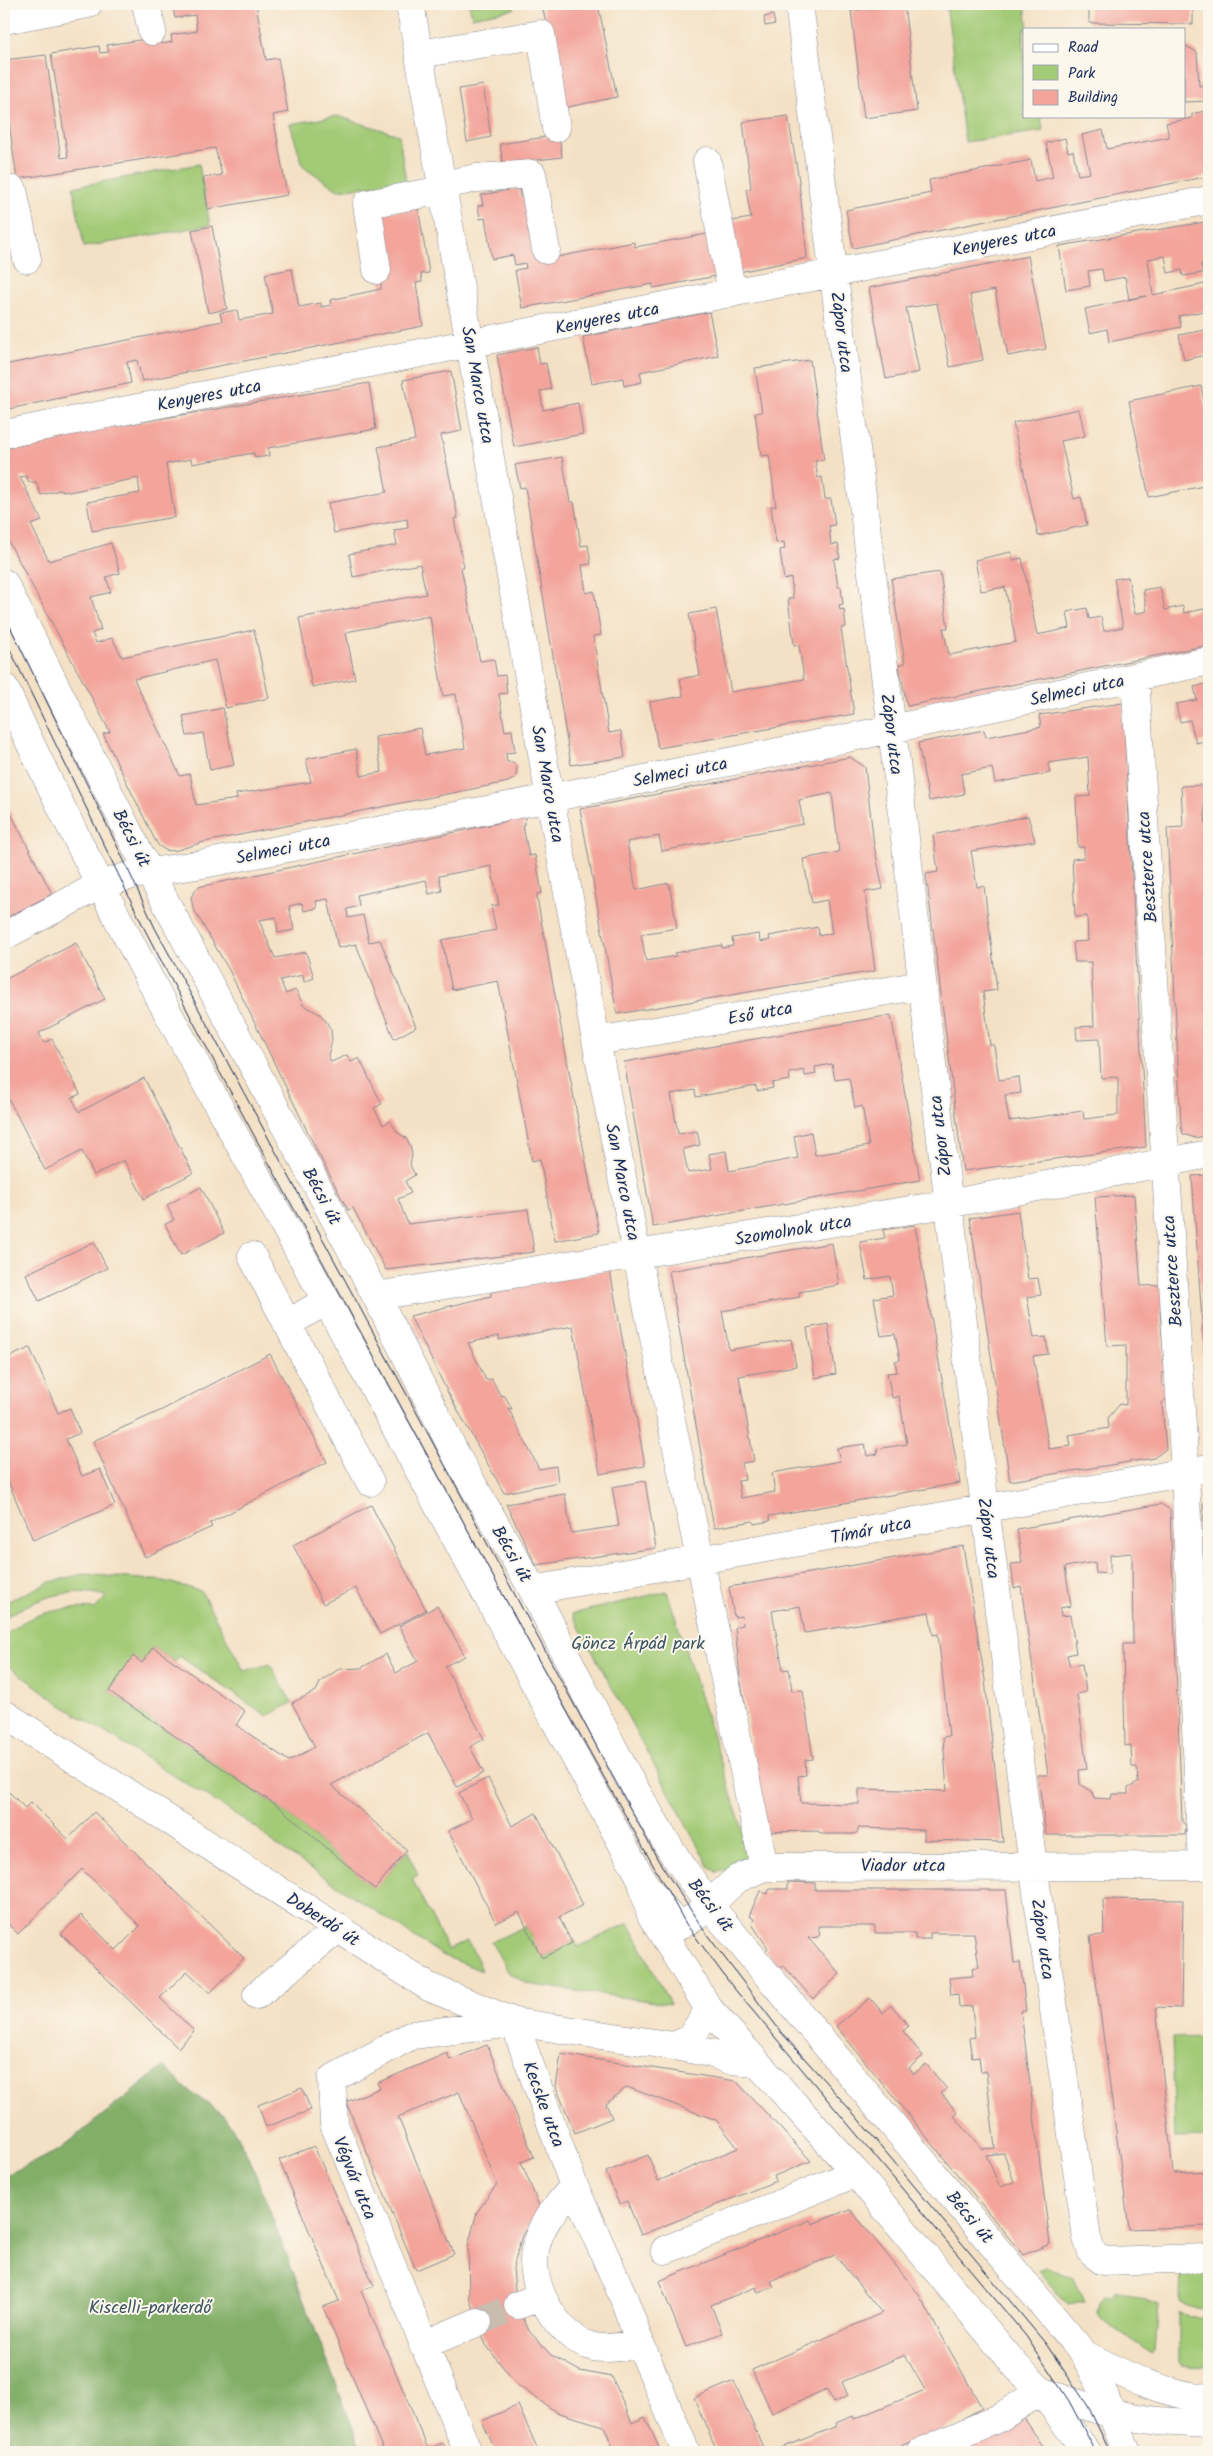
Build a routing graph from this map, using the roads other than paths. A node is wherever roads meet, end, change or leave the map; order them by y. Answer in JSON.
{"nodes":[{"id":1,"x":88,"y":4,"type":"edge"},
{"id":2,"x":146,"y":4,"type":"edge"},
{"id":3,"x":410,"y":4,"type":"edge"},
{"id":4,"x":799,"y":4,"type":"edge"},
{"id":5,"x":4,"y":20,"type":"edge"},
{"id":6,"x":152,"y":30,"type":"dead end"},
{"id":7,"x":419,"y":54,"type":"junction"},
{"id":8,"x":556,"y":128,"type":"dead end"},
{"id":9,"x":706,"y":162,"type":"dead end"},
{"id":10,"x":443,"y":188,"type":"junction"},
{"id":11,"x":13,"y":190,"type":"dead end"},
{"id":12,"x":1209,"y":200,"type":"edge"},
{"id":13,"x":18,"y":243,"type":"edge"},
{"id":14,"x":546,"y":250,"type":"dead end"},
{"id":15,"x":377,"y":270,"type":"dead end"},
{"id":16,"x":834,"y":273,"type":"junction"},
{"id":17,"x":732,"y":293,"type":"junction"},
{"id":18,"x":471,"y":344,"type":"junction"},
{"id":19,"x":4,"y":434,"type":"edge"},
{"id":20,"x":4,"y":583,"type":"edge"},
{"id":21,"x":1209,"y":661,"type":"edge"},
{"id":22,"x":1135,"y":677,"type":"junction"},
{"id":23,"x":4,"y":687,"type":"edge"},
{"id":24,"x":892,"y":729,"type":"junction"},
{"id":25,"x":550,"y":798,"type":"junction"},
{"id":26,"x":149,"y":872,"type":"junction"},
{"id":27,"x":100,"y":885,"type":"junction"},
{"id":28,"x":4,"y":936,"type":"edge"},
{"id":29,"x":922,"y":985,"type":"junction"},
{"id":30,"x":597,"y":1041,"type":"junction"},
{"id":31,"x":1209,"y":1154,"type":"edge"},
{"id":32,"x":1166,"y":1164,"type":"junction"},
{"id":33,"x":948,"y":1204,"type":"junction"},
{"id":34,"x":252,"y":1256,"type":"dead end"},
{"id":35,"x":637,"y":1256,"type":"junction"},
{"id":36,"x":376,"y":1296,"type":"junction"},
{"id":37,"x":326,"y":1301,"type":"junction"},
{"id":38,"x":287,"y":1324,"type":"junction"},
{"id":39,"x":1197,"y":1470,"type":"edge"},
{"id":40,"x":370,"y":1482,"type":"dead end"},
{"id":41,"x":985,"y":1507,"type":"junction"},
{"id":42,"x":699,"y":1561,"type":"junction"},
{"id":43,"x":533,"y":1590,"type":"junction"},
{"id":44,"x":4,"y":1714,"type":"edge"},
{"id":45,"x":1033,"y":1864,"type":"junction"},
{"id":46,"x":764,"y":1866,"type":"junction"},
{"id":47,"x":1205,"y":1866,"type":"edge"},
{"id":48,"x":641,"y":1878,"type":"junction"},
{"id":49,"x":709,"y":1905,"type":"junction"},
{"id":50,"x":339,"y":1928,"type":"junction"},
{"id":51,"x":257,"y":1995,"type":"dead end"},
{"id":52,"x":709,"y":2008,"type":"junction"},
{"id":53,"x":514,"y":2022,"type":"junction"},
{"id":54,"x":674,"y":2046,"type":"junction"},
{"id":55,"x":756,"y":2062,"type":"junction"},
{"id":56,"x":856,"y":2173,"type":"junction"},
{"id":57,"x":574,"y":2186,"type":"junction"},
{"id":58,"x":665,"y":2250,"type":"dead end"},
{"id":59,"x":1209,"y":2258,"type":"edge"},
{"id":60,"x":478,"y":2322,"type":"tunnel mouth"},
{"id":61,"x":640,"y":2343,"type":"junction"},
{"id":62,"x":422,"y":2345,"type":"junction"},
{"id":63,"x":1084,"y":2354,"type":"junction"},
{"id":64,"x":1041,"y":2391,"type":"junction"},
{"id":65,"x":1209,"y":2398,"type":"edge"},
{"id":66,"x":1112,"y":2414,"type":"junction"},
{"id":67,"x":1158,"y":2420,"type":"junction"},
{"id":68,"x":1209,"y":2424,"type":"edge"},
{"id":69,"x":468,"y":2452,"type":"edge"},
{"id":70,"x":686,"y":2452,"type":"edge"},
{"id":71,"x":921,"y":2452,"type":"edge"},
{"id":72,"x":1087,"y":2452,"type":"edge"},
{"id":73,"x":1128,"y":2452,"type":"edge"}],
"edges":[{"from":1,"to":5,"type":"street"},
{"from":2,"to":6,"type":"street"},
{"from":3,"to":7,"type":"street","name":"San Marco utca"},
{"from":4,"to":16,"type":"street","name":"Zápor utca"},
{"from":7,"to":8,"type":"street"},
{"from":7,"to":10,"type":"street","name":"San Marco utca"},
{"from":9,"to":17,"type":"street"},
{"from":10,"to":14,"type":"street"},
{"from":10,"to":15,"type":"street"},
{"from":10,"to":18,"type":"street","name":"San Marco utca"},
{"from":11,"to":13,"type":"street"},
{"from":12,"to":16,"type":"street","name":"Kenyeres utca"},
{"from":16,"to":17,"type":"street","name":"Kenyeres utca"},
{"from":16,"to":24,"type":"street","name":"Zápor utca"},
{"from":17,"to":18,"type":"street","name":"Kenyeres utca"},
{"from":18,"to":19,"type":"street","name":"Kenyeres utca"},
{"from":18,"to":25,"type":"street","name":"San Marco utca"},
{"from":20,"to":26,"type":"street","name":"Bécsi út"},
{"from":21,"to":22,"type":"street","name":"Selmeci utca"},
{"from":22,"to":24,"type":"street","name":"Selmeci utca"},
{"from":22,"to":32,"type":"street","name":"Beszterce utca"},
{"from":23,"to":27,"type":"street"},
{"from":24,"to":25,"type":"street","name":"Selmeci utca"},
{"from":24,"to":29,"type":"street","name":"Zápor utca"},
{"from":25,"to":26,"type":"street","name":"Selmeci utca"},
{"from":25,"to":30,"type":"street","name":"San Marco utca"},
{"from":26,"to":27,"type":"street","name":"Selmeci utca"},
{"from":26,"to":36,"type":"street","name":"Bécsi út"},
{"from":27,"to":28,"type":"street","name":"Selmeci utca"},
{"from":27,"to":37,"type":"street"},
{"from":29,"to":30,"type":"street","name":"Eső utca"},
{"from":29,"to":33,"type":"street","name":"Zápor utca"},
{"from":30,"to":35,"type":"street","name":"San Marco utca"},
{"from":31,"to":32,"type":"street","name":"Szomolnok utca"},
{"from":32,"to":33,"type":"street","name":"Szomolnok utca"},
{"from":32,"to":39,"type":"street","name":"Beszterce utca"},
{"from":33,"to":35,"type":"street","name":"Szomolnok utca"},
{"from":33,"to":41,"type":"street","name":"Zápor utca"},
{"from":34,"to":38,"type":"street"},
{"from":35,"to":36,"type":"street","name":"Szomolnok utca"},
{"from":35,"to":42,"type":"street","name":"San Marco utca"},
{"from":36,"to":43,"type":"street","name":"Bécsi út"},
{"from":37,"to":38,"type":"street"},
{"from":37,"to":48,"type":"street"},
{"from":38,"to":40,"type":"street"},
{"from":39,"to":41,"type":"street","name":"Tímár utca"},
{"from":39,"to":47,"type":"street","name":"Beszterce utca"},
{"from":41,"to":42,"type":"street","name":"Tímár utca"},
{"from":41,"to":45,"type":"street","name":"Zápor utca"},
{"from":42,"to":43,"type":"street","name":"Tímár utca"},
{"from":42,"to":46,"type":"street"},
{"from":43,"to":49,"type":"street","name":"Bécsi út"},
{"from":44,"to":50,"type":"street","name":"Doberdó út"},
{"from":45,"to":46,"type":"street","name":"Viador utca"},
{"from":45,"to":47,"type":"street","name":"Viador utca"},
{"from":45,"to":59,"type":"street","name":"Zápor utca"},
{"from":46,"to":49,"type":"street","name":"Viador utca"},
{"from":48,"to":49,"type":"street","name":"Viador utca"},
{"from":48,"to":52,"type":"street"},
{"from":49,"to":63,"type":"street","name":"Bécsi út"},
{"from":50,"to":51,"type":"street"},
{"from":50,"to":53,"type":"street","name":"Doberdó út"},
{"from":52,"to":54,"type":"street"},
{"from":52,"to":55,"type":"street"},
{"from":53,"to":54,"type":"street","name":"Doberdó út"},
{"from":53,"to":57,"type":"street","name":"Kecske utca"},
{"from":53,"to":62,"type":"street","name":"Végvár utca"},
{"from":54,"to":55,"type":"street","name":"Doberdó út"},
{"from":55,"to":56,"type":"street"},
{"from":56,"to":58,"type":"street"},
{"from":56,"to":64,"type":"street"},
{"from":57,"to":61,"type":"street","name":"Kecske utca"},
{"from":57,"to":61,"type":"street"},
{"from":60,"to":62,"type":"street"},
{"from":61,"to":70,"type":"street","name":"Kecske utca"},
{"from":62,"to":69,"type":"street","name":"Végvár utca"},
{"from":63,"to":65,"type":"street"},
{"from":63,"to":66,"type":"street","name":"Bécsi út"},
{"from":64,"to":66,"type":"street"},
{"from":64,"to":71,"type":"street"},
{"from":64,"to":72,"type":"street"},
{"from":66,"to":67,"type":"street"},
{"from":66,"to":73,"type":"street","name":"Bécsi út"},
{"from":67,"to":68,"type":"street"},
{"from":67,"to":73,"type":"street","name":"Bécsi út"}]}
